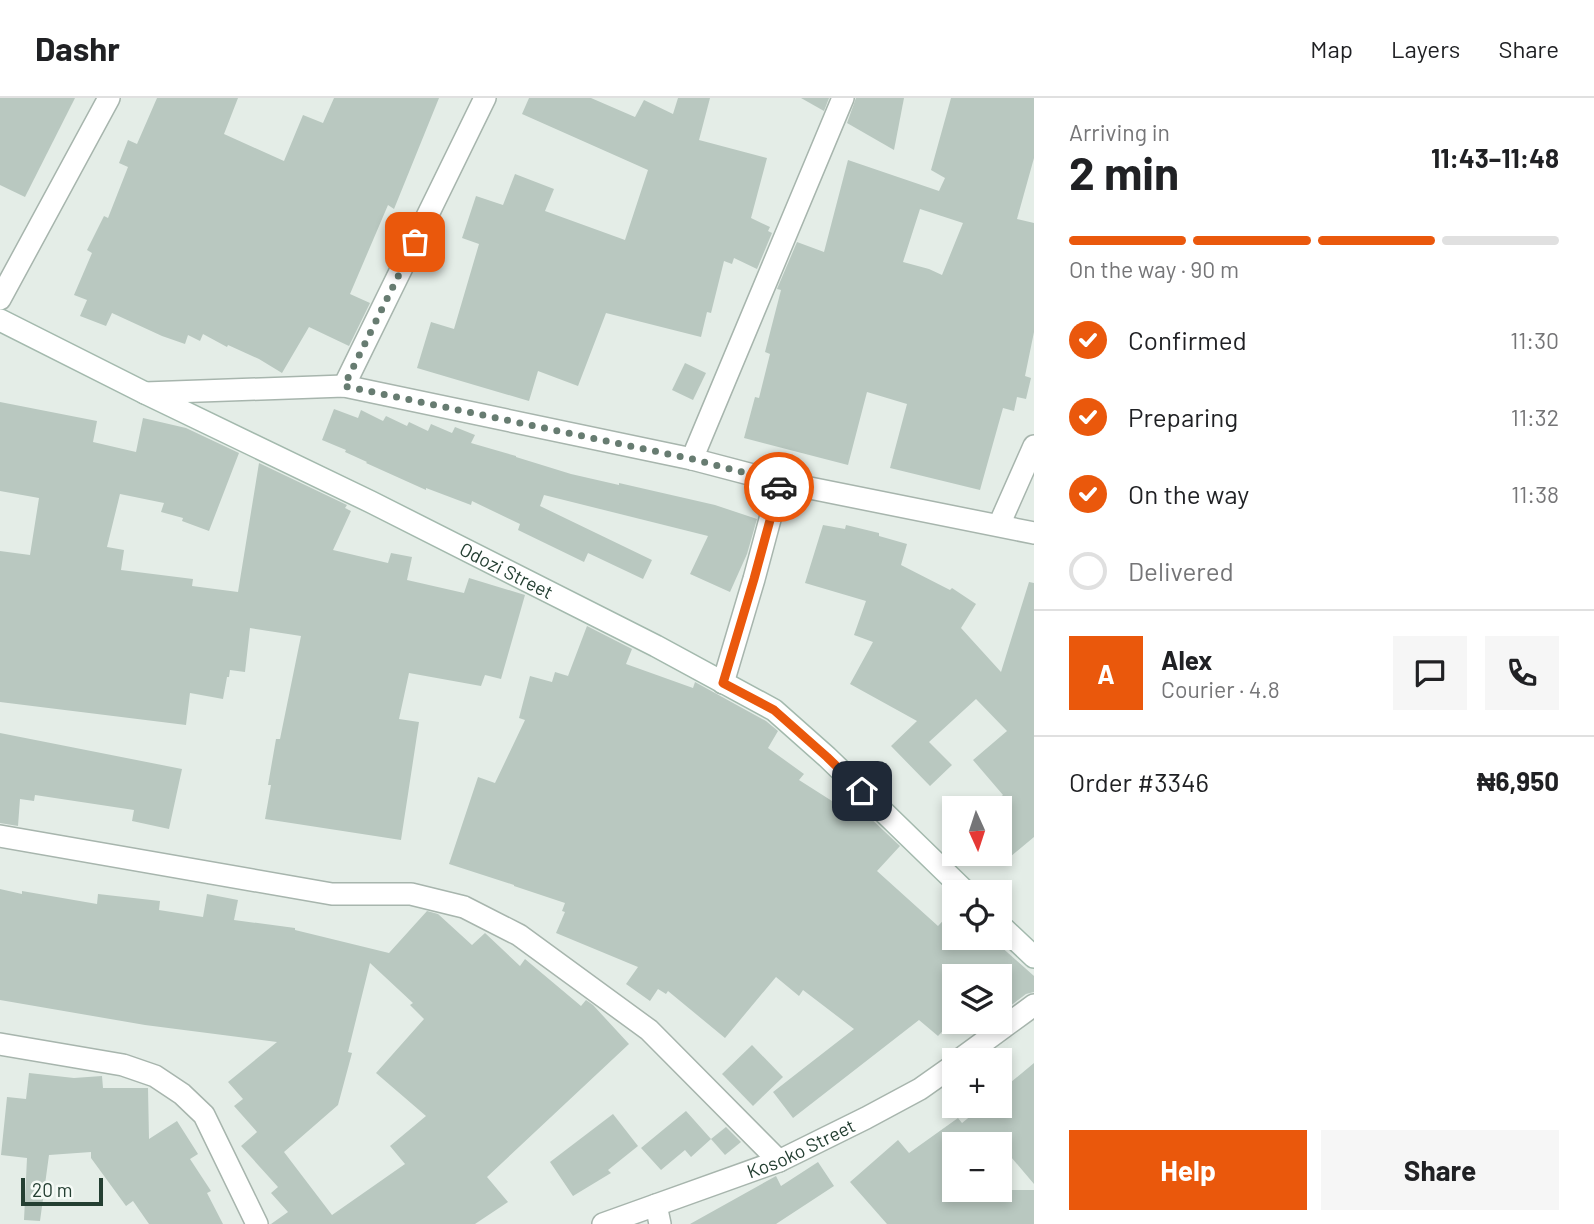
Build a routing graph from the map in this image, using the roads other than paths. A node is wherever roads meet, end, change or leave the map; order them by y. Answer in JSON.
{"nodes":[{"id":1,"x":109,"y":98,"type":"edge"},
{"id":2,"x":485,"y":98,"type":"edge"},
{"id":3,"x":843,"y":98,"type":"edge"},
{"id":4,"x":0,"y":299,"type":"edge"},
{"id":5,"x":0,"y":320,"type":"edge"},
{"id":6,"x":344,"y":386,"type":"junction"},
{"id":7,"x":145,"y":393,"type":"junction"},
{"id":8,"x":1034,"y":446,"type":"edge"},
{"id":9,"x":692,"y":459,"type":"junction"},
{"id":10,"x":780,"y":482,"type":"junction"},
{"id":11,"x":999,"y":525,"type":"junction"},
{"id":12,"x":1034,"y":533,"type":"edge"},
{"id":13,"x":723,"y":683,"type":"junction"},
{"id":14,"x":0,"y":836,"type":"edge"},
{"id":15,"x":954,"y":880,"type":"edge"},
{"id":16,"x":1012,"y":936,"type":"edge"},
{"id":17,"x":1034,"y":957,"type":"edge"},
{"id":18,"x":1034,"y":1005,"type":"edge"},
{"id":19,"x":0,"y":1044,"type":"edge"},
{"id":20,"x":975,"y":1048,"type":"edge"},
{"id":21,"x":942,"y":1073,"type":"edge"},
{"id":22,"x":779,"y":1161,"type":"junction"},
{"id":23,"x":658,"y":1215,"type":"edge"},
{"id":24,"x":257,"y":1224,"type":"edge"},
{"id":25,"x":603,"y":1224,"type":"edge"}],
"edges":[{"from":1,"to":4,"type":"street"},
{"from":2,"to":6,"type":"street"},
{"from":3,"to":9,"type":"street"},
{"from":5,"to":7,"type":"street","name":"Odozi Street"},
{"from":6,"to":7,"type":"street"},
{"from":6,"to":9,"type":"street"},
{"from":7,"to":13,"type":"street","name":"Odozi Street"},
{"from":8,"to":11,"type":"street"},
{"from":9,"to":10,"type":"street"},
{"from":10,"to":11,"type":"street"},
{"from":10,"to":13,"type":"street"},
{"from":11,"to":12,"type":"street"},
{"from":13,"to":15,"type":"street","name":"Odozi Street"},
{"from":14,"to":22,"type":"street"},
{"from":16,"to":17,"type":"street"},
{"from":18,"to":20,"type":"street"},
{"from":19,"to":24,"type":"street"},
{"from":21,"to":22,"type":"street","name":"Kosoko Street"},
{"from":22,"to":23,"type":"street","name":"Kosoko Street"},
{"from":23,"to":25,"type":"street","name":"Kosoko Street"}]}
